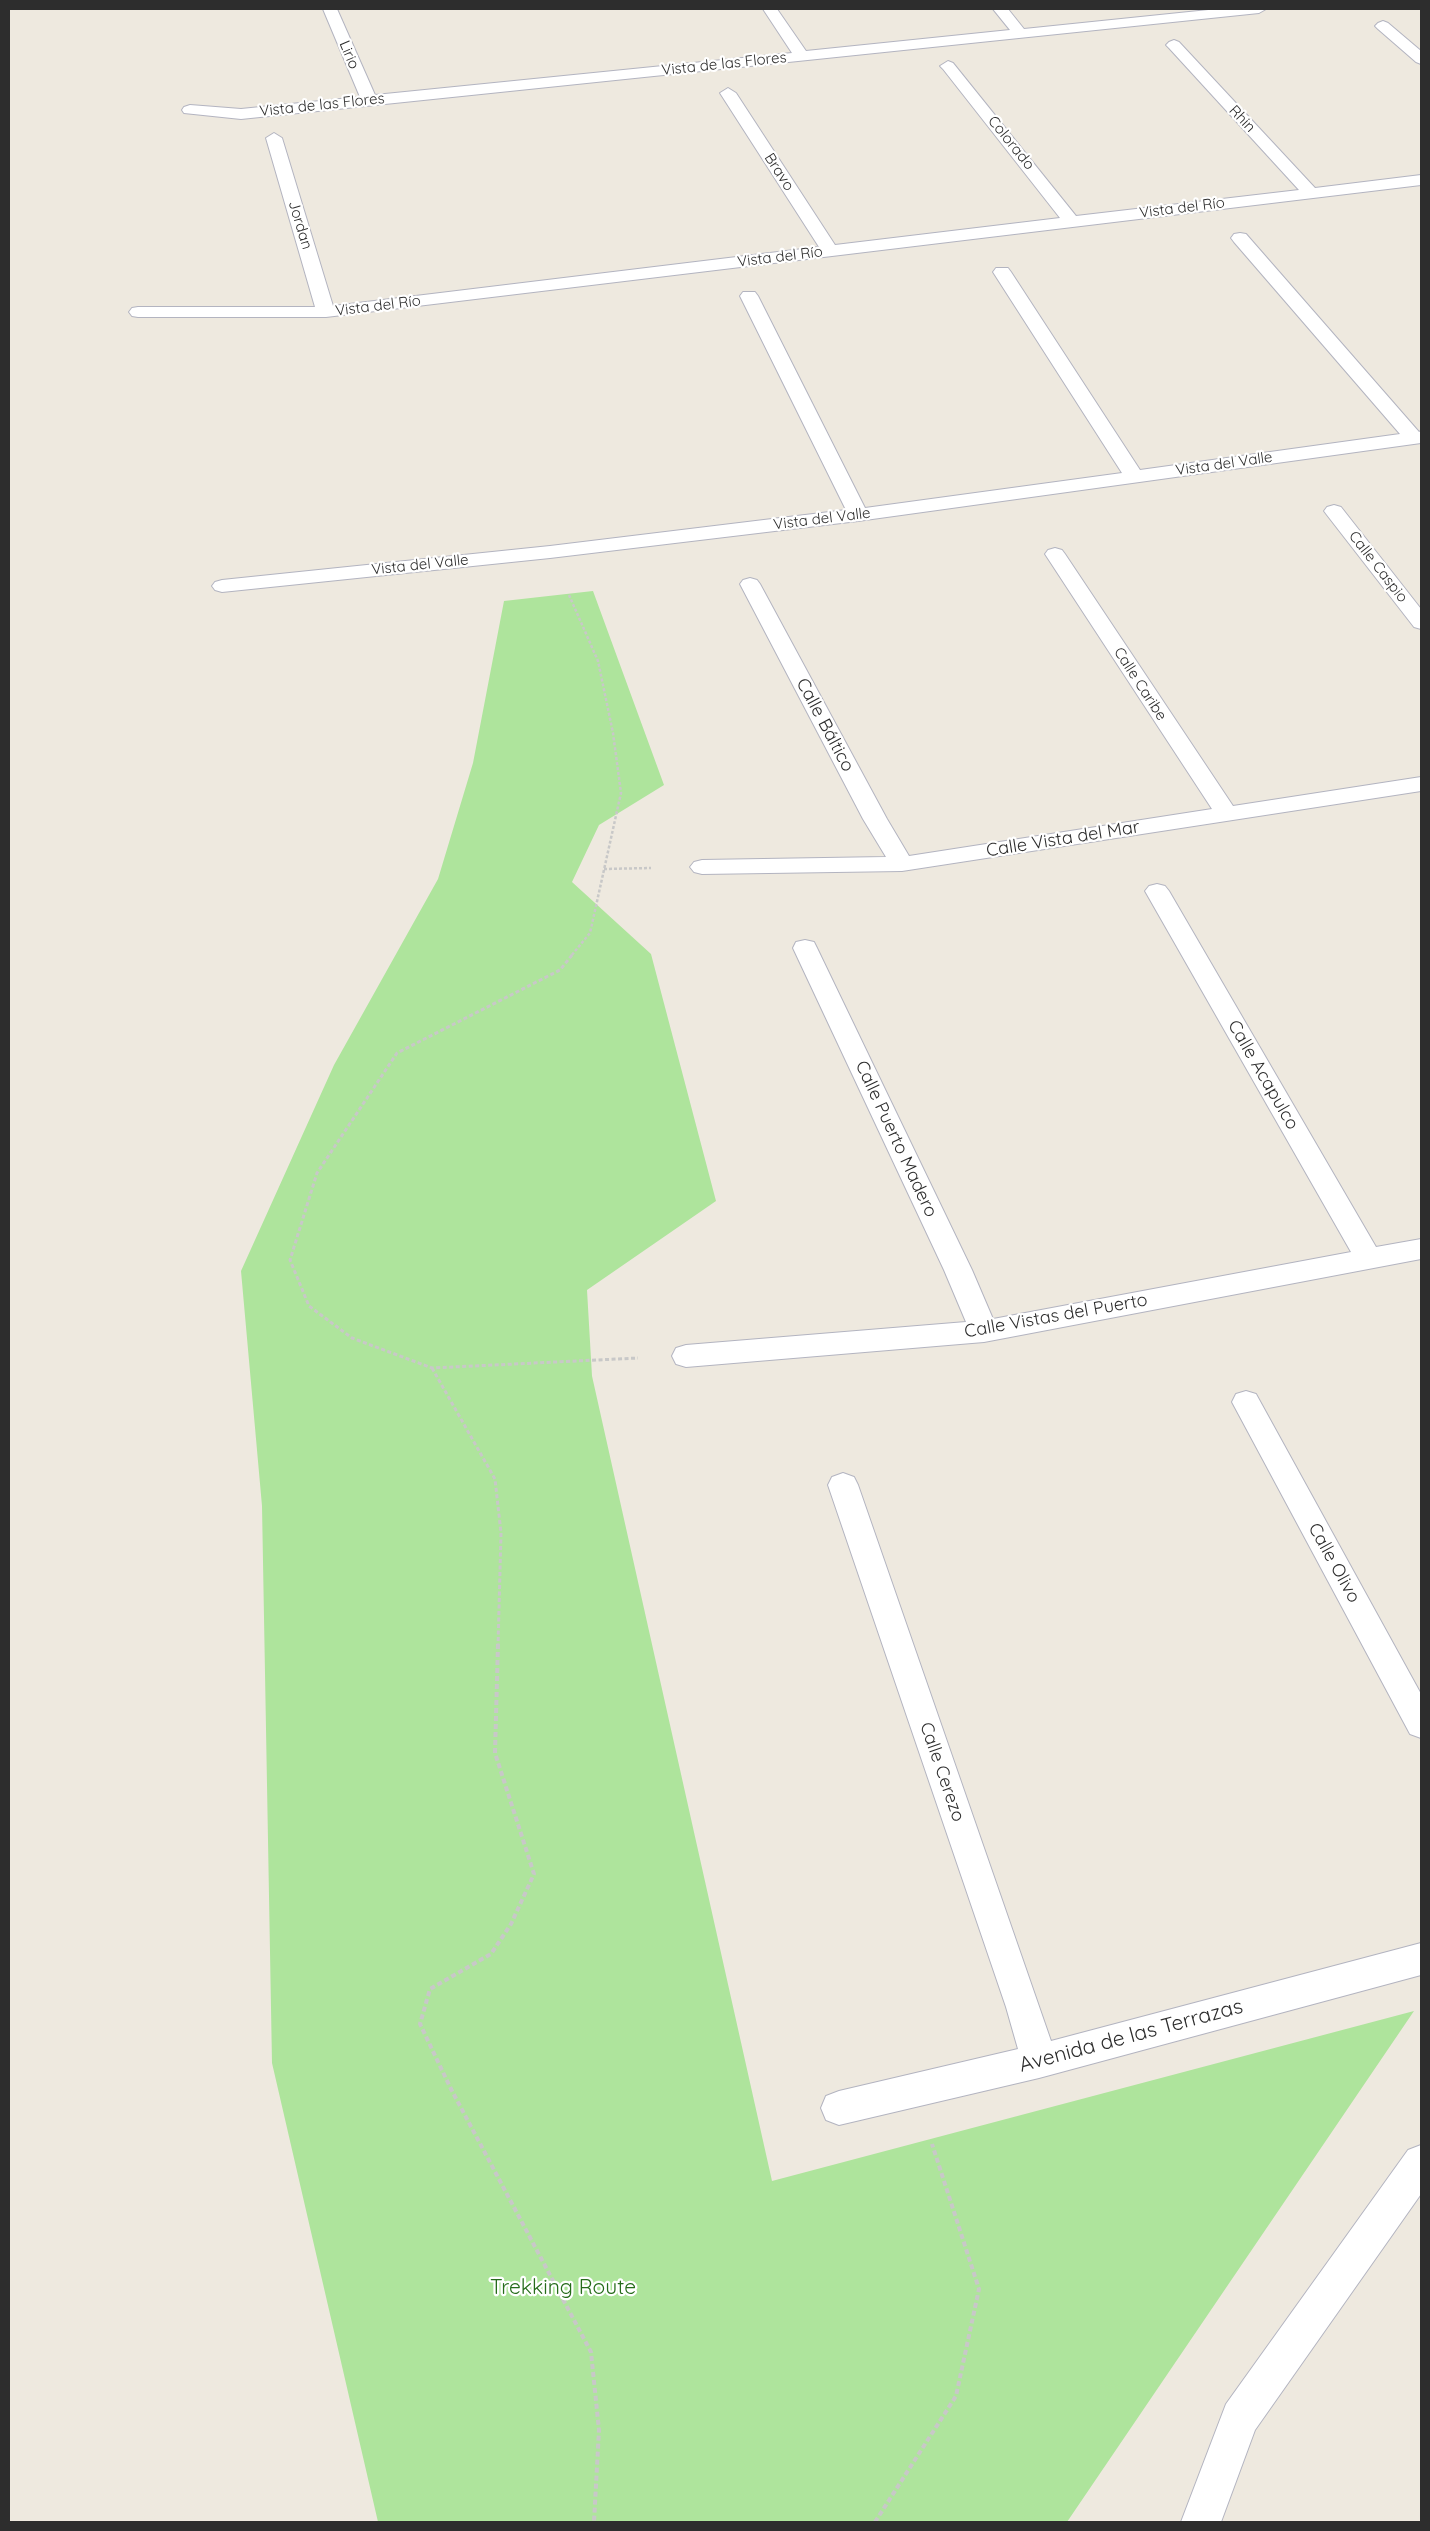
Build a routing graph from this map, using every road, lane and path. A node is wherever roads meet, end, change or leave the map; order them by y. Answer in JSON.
{"nodes":[{"id":1,"x":330,"y":9,"type":"edge"},
{"id":2,"x":770,"y":9,"type":"edge"},
{"id":3,"x":1000,"y":9,"type":"edge"},
{"id":4,"x":1259,"y":9,"type":"edge"},
{"id":5,"x":1235,"y":10,"type":"edge"},
{"id":6,"x":1383,"y":26,"type":"dead end"},
{"id":7,"x":1020,"y":33,"type":"junction"},
{"id":8,"x":1174,"y":46,"type":"dead end"},
{"id":9,"x":802,"y":56,"type":"junction"},
{"id":10,"x":1421,"y":59,"type":"edge"},
{"id":11,"x":948,"y":66,"type":"dead end"},
{"id":12,"x":728,"y":93,"type":"dead end"},
{"id":13,"x":369,"y":100,"type":"junction"},
{"id":14,"x":190,"y":110,"type":"dead end"},
{"id":15,"x":274,"y":138,"type":"dead end"},
{"id":16,"x":1421,"y":180,"type":"edge"},
{"id":17,"x":1311,"y":193,"type":"junction"},
{"id":18,"x":1072,"y":222,"type":"junction"},
{"id":19,"x":1240,"y":238,"type":"dead end"},
{"id":20,"x":830,"y":251,"type":"junction"},
{"id":21,"x":1002,"y":272,"type":"dead end"},
{"id":22,"x":750,"y":296,"type":"dead end"},
{"id":23,"x":138,"y":312,"type":"dead end"},
{"id":24,"x":326,"y":312,"type":"junction"},
{"id":25,"x":1418,"y":438,"type":"edge"},
{"id":26,"x":1134,"y":477,"type":"junction"},
{"id":27,"x":1334,"y":511,"type":"dead end"},
{"id":28,"x":858,"y":515,"type":"junction"},
{"id":29,"x":550,"y":552,"type":"junction"},
{"id":30,"x":1055,"y":554,"type":"dead end"},
{"id":31,"x":750,"y":584,"type":"dead end"},
{"id":32,"x":222,"y":586,"type":"dead end"},
{"id":33,"x":1421,"y":623,"type":"edge"},
{"id":34,"x":1421,"y":784,"type":"edge"},
{"id":35,"x":1227,"y":814,"type":"junction"},
{"id":36,"x":902,"y":864,"type":"junction"},
{"id":37,"x":702,"y":867,"type":"dead end"},
{"id":38,"x":1157,"y":891,"type":"dead end"},
{"id":39,"x":805,"y":948,"type":"dead end"},
{"id":40,"x":1421,"y":1249,"type":"edge"},
{"id":41,"x":1369,"y":1259,"type":"junction"},
{"id":42,"x":984,"y":1331,"type":"junction"},
{"id":43,"x":686,"y":1356,"type":"joint"},
{"id":44,"x":432,"y":1368,"type":"junction"},
{"id":45,"x":1246,"y":1402,"type":"dead end"},
{"id":46,"x":843,"y":1485,"type":"dead end"},
{"id":47,"x":1421,"y":1724,"type":"edge"},
{"id":48,"x":1421,"y":1959,"type":"edge"},
{"id":49,"x":1039,"y":2061,"type":"junction"},
{"id":50,"x":914,"y":2090,"type":"junction"},
{"id":51,"x":839,"y":2108,"type":"dead end"},
{"id":52,"x":1421,"y":2163,"type":"edge"},
{"id":53,"x":594,"y":2522,"type":"edge"},
{"id":54,"x":875,"y":2522,"type":"edge"},
{"id":55,"x":1201,"y":2522,"type":"edge"}],
"edges":[{"from":1,"to":13,"type":"street","name":"Lirio"},
{"from":2,"to":9,"type":"street"},
{"from":3,"to":7,"type":"street"},
{"from":4,"to":5,"type":"street","name":"Vista de las Flores"},
{"from":5,"to":7,"type":"street","name":"Vista de las Flores"},
{"from":6,"to":10,"type":"street"},
{"from":7,"to":9,"type":"street","name":"Vista de las Flores"},
{"from":8,"to":17,"type":"street","name":"Rhin"},
{"from":9,"to":13,"type":"street","name":"Vista de las Flores"},
{"from":11,"to":18,"type":"street","name":"Colorado"},
{"from":12,"to":20,"type":"street","name":"Bravo"},
{"from":13,"to":14,"type":"street","name":"Vista de las Flores"},
{"from":15,"to":24,"type":"street","name":"Jordan"},
{"from":16,"to":17,"type":"street","name":"Vista del Río"},
{"from":17,"to":18,"type":"street","name":"Vista del Río"},
{"from":18,"to":20,"type":"street","name":"Vista del Río"},
{"from":19,"to":25,"type":"street"},
{"from":20,"to":24,"type":"street","name":"Vista del Río"},
{"from":21,"to":26,"type":"street"},
{"from":22,"to":28,"type":"street"},
{"from":23,"to":24,"type":"street","name":"Vista del Río"},
{"from":25,"to":26,"type":"street","name":"Vista del Valle"},
{"from":26,"to":28,"type":"street","name":"Vista del Valle"},
{"from":27,"to":33,"type":"street","name":"Calle Caspio"},
{"from":28,"to":29,"type":"street","name":"Vista del Valle"},
{"from":29,"to":32,"type":"street","name":"Vista del Valle"},
{"from":29,"to":44,"type":"path"},
{"from":30,"to":35,"type":"street","name":"Calle Caribe"},
{"from":31,"to":36,"type":"street","name":"Calle Báltico"},
{"from":34,"to":35,"type":"street","name":"Calle Vista del Mar"},
{"from":35,"to":36,"type":"street","name":"Calle Vista del Mar"},
{"from":36,"to":37,"type":"street","name":"Calle Vista del Mar"},
{"from":38,"to":41,"type":"street","name":"Calle Acapulco"},
{"from":39,"to":42,"type":"street","name":"Calle Puerto Madero"},
{"from":40,"to":41,"type":"street","name":"Calle Vistas del Puerto"},
{"from":41,"to":42,"type":"street","name":"Calle Vistas del Puerto"},
{"from":42,"to":43,"type":"street","name":"Calle Vistas del Puerto"},
{"from":43,"to":44,"type":"path"},
{"from":44,"to":53,"type":"path"},
{"from":45,"to":47,"type":"street","name":"Calle Olivo"},
{"from":46,"to":49,"type":"street","name":"Calle Cerezo"},
{"from":48,"to":49,"type":"street","name":"Avenida de las Terrazas"},
{"from":49,"to":50,"type":"street","name":"Avenida de las Terrazas"},
{"from":50,"to":51,"type":"street","name":"Avenida de las Terrazas"},
{"from":50,"to":54,"type":"path"},
{"from":52,"to":55,"type":"street"}]}
